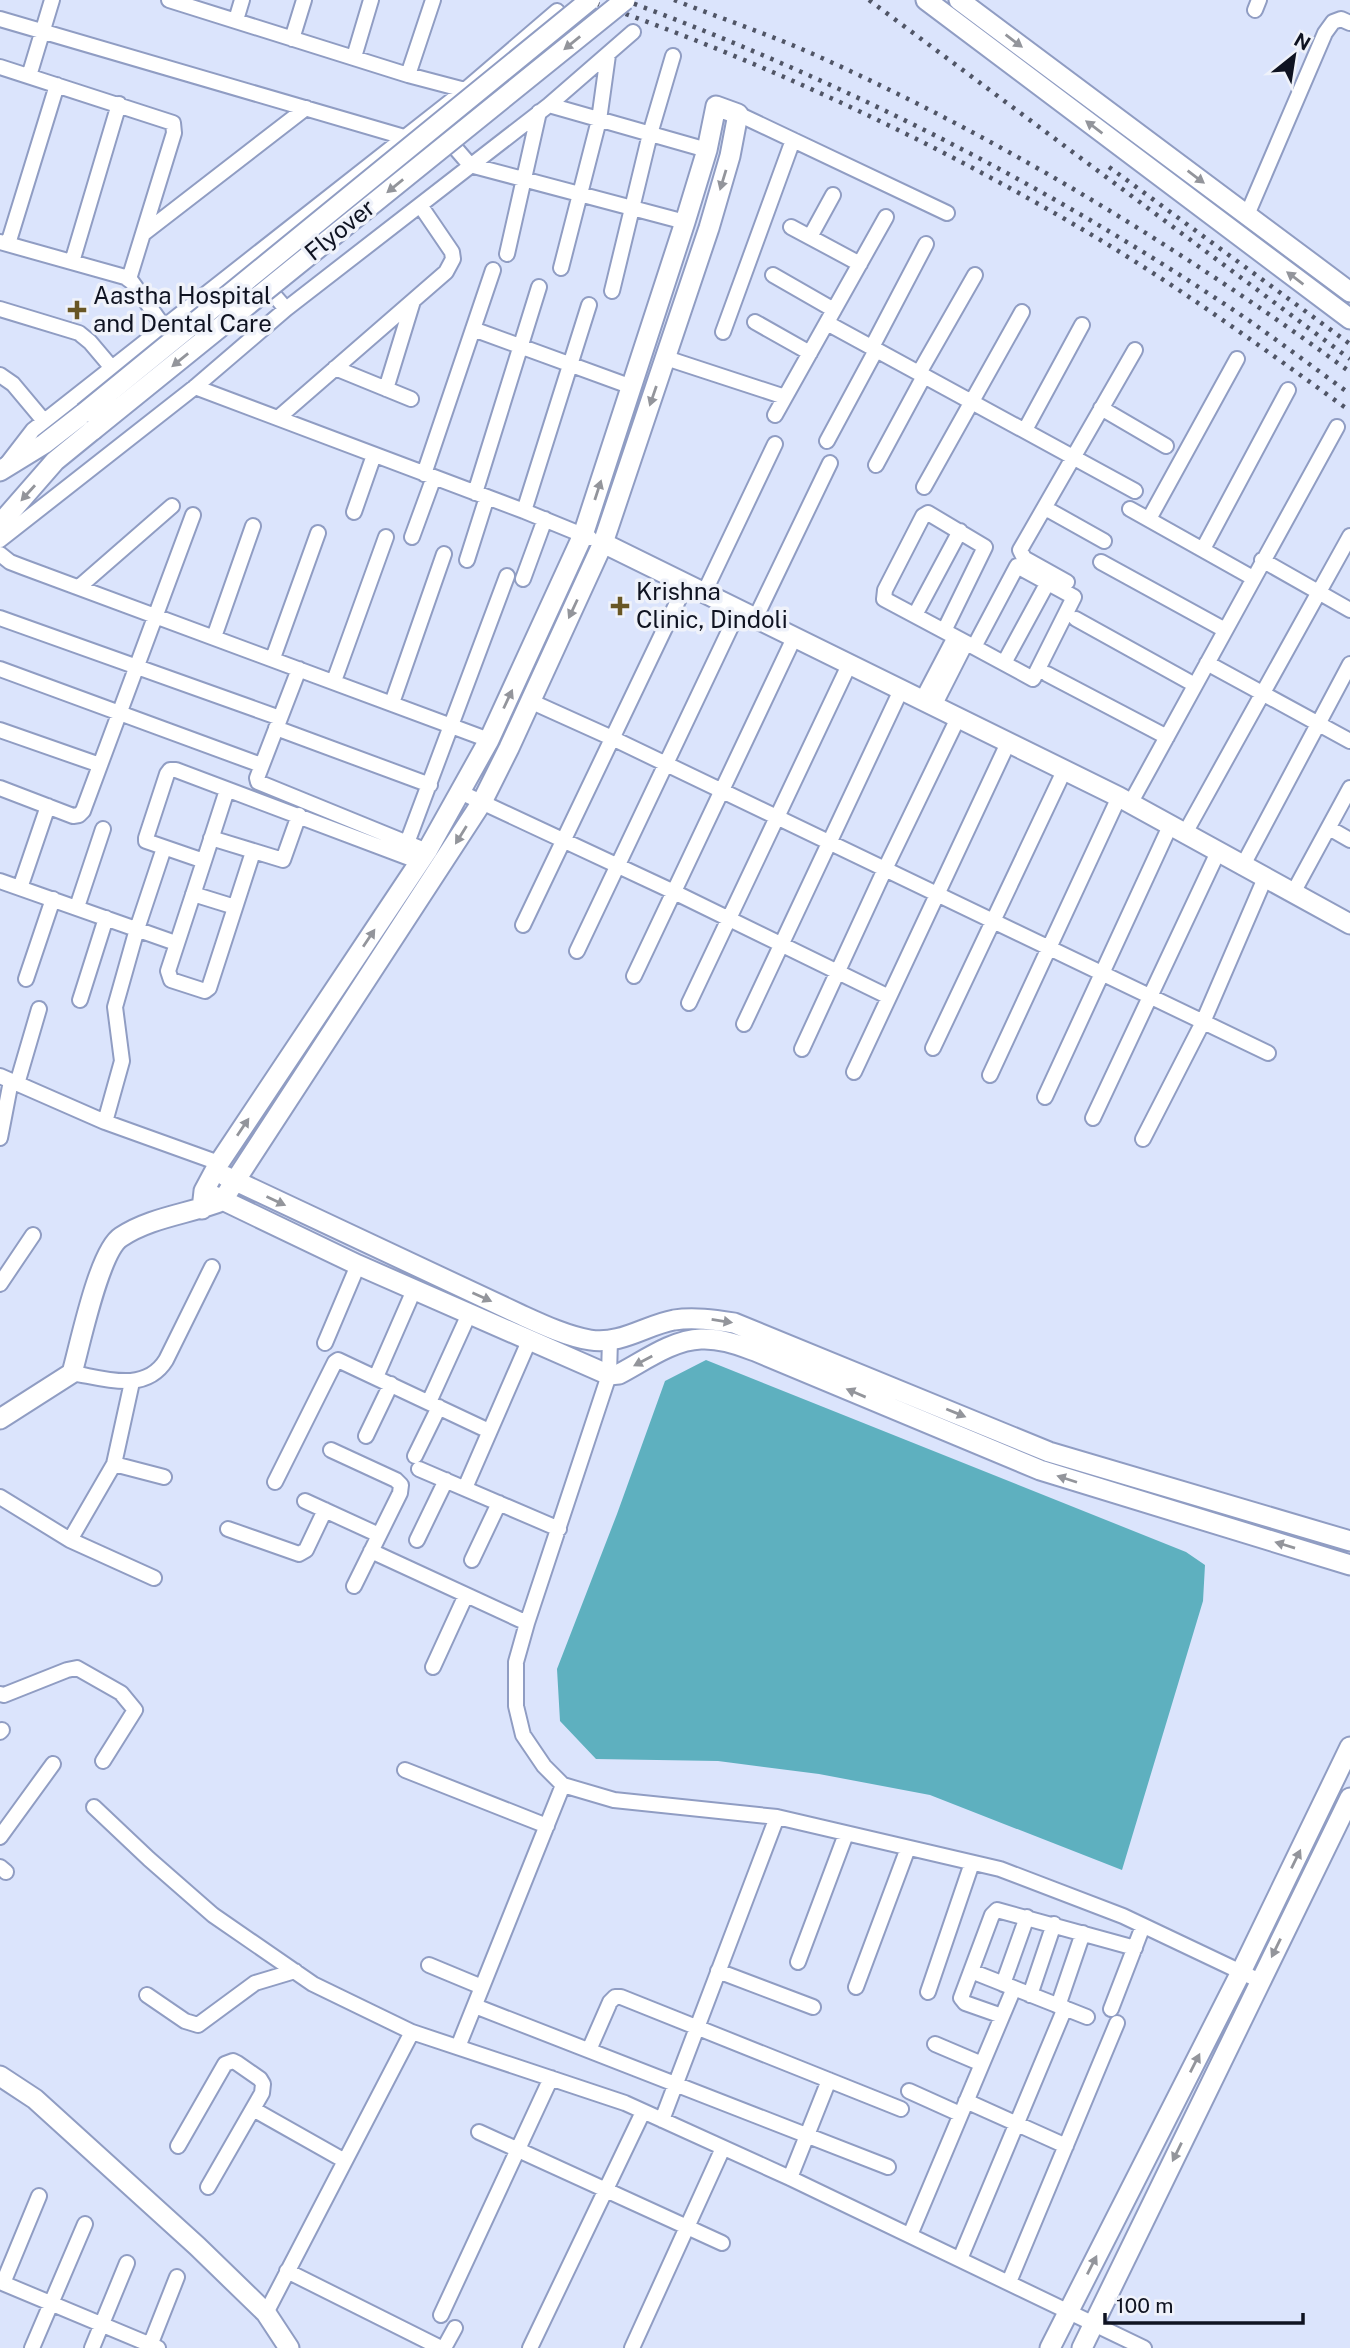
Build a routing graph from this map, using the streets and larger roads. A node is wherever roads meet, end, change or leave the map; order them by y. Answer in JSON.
{"nodes":[{"id":1,"x":52,"y":0,"type":"edge"},
{"id":2,"x":242,"y":0,"type":"edge"},
{"id":3,"x":304,"y":0,"type":"edge"},
{"id":4,"x":371,"y":0,"type":"edge"},
{"id":5,"x":433,"y":0,"type":"edge"},
{"id":6,"x":590,"y":0,"type":"edge"},
{"id":7,"x":625,"y":0,"type":"edge"},
{"id":8,"x":926,"y":0,"type":"edge"},
{"id":9,"x":959,"y":0,"type":"edge"},
{"id":10,"x":176,"y":1,"type":"edge"},
{"id":11,"x":556,"y":11,"type":"dead end"},
{"id":12,"x":0,"y":19,"type":"edge"},
{"id":13,"x":236,"y":20,"type":"junction"},
{"id":14,"x":1350,"y":23,"type":"edge"},
{"id":15,"x":41,"y":32,"type":"junction"},
{"id":16,"x":632,"y":32,"type":"dead end"},
{"id":17,"x":292,"y":39,"type":"junction"},
{"id":18,"x":608,"y":55,"type":"junction"},
{"id":19,"x":673,"y":56,"type":"dead end"},
{"id":20,"x":354,"y":57,"type":"junction"},
{"id":21,"x":0,"y":67,"type":"edge"},
{"id":22,"x":408,"y":75,"type":"junction"},
{"id":23,"x":29,"y":76,"type":"junction"},
{"id":24,"x":57,"y":85,"type":"junction"},
{"id":25,"x":465,"y":90,"type":"junction"},
{"id":26,"x":119,"y":104,"type":"junction"},
{"id":27,"x":306,"y":108,"type":"junction"},
{"id":28,"x":544,"y":109,"type":"junction"},
{"id":29,"x":738,"y":114,"type":"junction"},
{"id":30,"x":429,"y":117,"type":"junction"},
{"id":31,"x":599,"y":120,"type":"junction"},
{"id":32,"x":650,"y":134,"type":"junction"},
{"id":33,"x":1142,"y":136,"type":"junction"},
{"id":34,"x":404,"y":137,"type":"junction"},
{"id":35,"x":793,"y":139,"type":"junction"},
{"id":36,"x":707,"y":150,"type":"junction"},
{"id":37,"x":1130,"y":153,"type":"junction"},
{"id":38,"x":470,"y":165,"type":"junction"},
{"id":39,"x":524,"y":179,"type":"junction"},
{"id":40,"x":580,"y":194,"type":"junction"},
{"id":41,"x":833,"y":195,"type":"dead end"},
{"id":42,"x":420,"y":205,"type":"junction"},
{"id":43,"x":632,"y":208,"type":"junction"},
{"id":44,"x":947,"y":213,"type":"dead end"},
{"id":45,"x":1247,"y":215,"type":"junction"},
{"id":46,"x":886,"y":217,"type":"dead end"},
{"id":47,"x":685,"y":222,"type":"junction"},
{"id":48,"x":791,"y":227,"type":"dead end"},
{"id":49,"x":143,"y":234,"type":"junction"},
{"id":50,"x":810,"y":237,"type":"junction"},
{"id":51,"x":4,"y":243,"type":"edge"},
{"id":52,"x":926,"y":244,"type":"dead end"},
{"id":53,"x":507,"y":254,"type":"dead end"},
{"id":54,"x":72,"y":262,"type":"junction"},
{"id":55,"x":246,"y":262,"type":"junction"},
{"id":56,"x":860,"y":264,"type":"junction"},
{"id":57,"x":561,"y":268,"type":"dead end"},
{"id":58,"x":493,"y":270,"type":"dead end"},
{"id":59,"x":773,"y":275,"type":"dead end"},
{"id":60,"x":975,"y":275,"type":"dead end"},
{"id":61,"x":129,"y":279,"type":"junction"},
{"id":62,"x":539,"y":287,"type":"dead end"},
{"id":63,"x":612,"y":292,"type":"dead end"},
{"id":64,"x":1350,"y":292,"type":"edge"},
{"id":65,"x":413,"y":300,"type":"junction"},
{"id":66,"x":589,"y":305,"type":"dead end"},
{"id":67,"x":0,"y":309,"type":"edge"},
{"id":68,"x":286,"y":309,"type":"junction"},
{"id":69,"x":1022,"y":312,"type":"dead end"},
{"id":70,"x":1348,"y":314,"type":"edge"},
{"id":71,"x":831,"y":316,"type":"junction"},
{"id":72,"x":755,"y":322,"type":"dead end"},
{"id":73,"x":1083,"y":325,"type":"dead end"},
{"id":74,"x":163,"y":327,"type":"junction"},
{"id":75,"x":473,"y":329,"type":"junction"},
{"id":76,"x":723,"y":332,"type":"dead end"},
{"id":77,"x":521,"y":346,"type":"junction"},
{"id":78,"x":874,"y":349,"type":"junction"},
{"id":79,"x":1135,"y":350,"type":"dead end"},
{"id":80,"x":810,"y":353,"type":"junction"},
{"id":81,"x":666,"y":358,"type":"junction"},
{"id":82,"x":1237,"y":359,"type":"dead end"},
{"id":83,"x":570,"y":365,"type":"junction"},
{"id":84,"x":112,"y":368,"type":"junction"},
{"id":85,"x":335,"y":368,"type":"junction"},
{"id":86,"x":921,"y":374,"type":"junction"},
{"id":87,"x":0,"y":376,"type":"edge"},
{"id":88,"x":195,"y":387,"type":"junction"},
{"id":89,"x":632,"y":387,"type":"junction"},
{"id":90,"x":386,"y":389,"type":"junction"},
{"id":91,"x":1288,"y":390,"type":"dead end"},
{"id":92,"x":785,"y":397,"type":"junction"},
{"id":93,"x":411,"y":399,"type":"dead end"},
{"id":94,"x":972,"y":402,"type":"junction"},
{"id":95,"x":1101,"y":408,"type":"junction"},
{"id":96,"x":775,"y":415,"type":"dead end"},
{"id":97,"x":278,"y":418,"type":"junction"},
{"id":98,"x":44,"y":421,"type":"junction"},
{"id":99,"x":89,"y":421,"type":"junction"},
{"id":100,"x":1337,"y":427,"type":"dead end"},
{"id":101,"x":1025,"y":430,"type":"junction"},
{"id":102,"x":827,"y":441,"type":"dead end"},
{"id":103,"x":775,"y":444,"type":"dead end"},
{"id":104,"x":1166,"y":446,"type":"dead end"},
{"id":105,"x":374,"y":455,"type":"junction"},
{"id":106,"x":1073,"y":457,"type":"junction"},
{"id":107,"x":831,"y":463,"type":"dead end"},
{"id":108,"x":876,"y":465,"type":"dead end"},
{"id":109,"x":1,"y":470,"type":"edge"},
{"id":110,"x":429,"y":475,"type":"junction"},
{"id":111,"x":925,"y":487,"type":"dead end"},
{"id":112,"x":1135,"y":491,"type":"dead end"},
{"id":113,"x":481,"y":495,"type":"junction"},
{"id":114,"x":172,"y":506,"type":"dead end"},
{"id":115,"x":1045,"y":508,"type":"junction"},
{"id":116,"x":1129,"y":509,"type":"dead end"},
{"id":117,"x":524,"y":511,"type":"junction"},
{"id":118,"x":354,"y":512,"type":"dead end"},
{"id":119,"x":192,"y":515,"type":"dead end"},
{"id":120,"x":545,"y":519,"type":"junction"},
{"id":121,"x":1149,"y":519,"type":"junction"},
{"id":122,"x":0,"y":524,"type":"edge"},
{"id":123,"x":253,"y":526,"type":"dead end"},
{"id":124,"x":960,"y":531,"type":"junction"},
{"id":125,"x":318,"y":533,"type":"dead end"},
{"id":126,"x":583,"y":535,"type":"junction"},
{"id":127,"x":1350,"y":536,"type":"edge"},
{"id":128,"x":386,"y":537,"type":"dead end"},
{"id":129,"x":412,"y":537,"type":"dead end"},
{"id":130,"x":0,"y":540,"type":"edge"},
{"id":131,"x":1104,"y":541,"type":"dead end"},
{"id":132,"x":603,"y":543,"type":"junction"},
{"id":133,"x":1203,"y":549,"type":"junction"},
{"id":134,"x":0,"y":554,"type":"edge"},
{"id":135,"x":444,"y":554,"type":"dead end"},
{"id":136,"x":467,"y":559,"type":"dead end"},
{"id":137,"x":1262,"y":560,"type":"junction"},
{"id":138,"x":1101,"y":562,"type":"dead end"},
{"id":139,"x":508,"y":576,"type":"dead end"},
{"id":140,"x":1253,"y":578,"type":"junction"},
{"id":141,"x":523,"y":579,"type":"dead end"},
{"id":142,"x":1048,"y":582,"type":"junction"},
{"id":143,"x":686,"y":584,"type":"junction"},
{"id":144,"x":79,"y":587,"type":"junction"},
{"id":145,"x":1079,"y":589,"type":"dead end"},
{"id":146,"x":1319,"y":592,"type":"junction"},
{"id":147,"x":704,"y":593,"type":"junction"},
{"id":148,"x":1350,"y":610,"type":"edge"},
{"id":149,"x":156,"y":615,"type":"junction"},
{"id":150,"x":747,"y":615,"type":"junction"},
{"id":151,"x":915,"y":615,"type":"junction"},
{"id":152,"x":0,"y":618,"type":"edge"},
{"id":153,"x":1076,"y":619,"type":"dead end"},
{"id":154,"x":1224,"y":630,"type":"junction"},
{"id":155,"x":214,"y":637,"type":"junction"},
{"id":156,"x":794,"y":638,"type":"junction"},
{"id":157,"x":960,"y":639,"type":"junction"},
{"id":158,"x":272,"y":658,"type":"junction"},
{"id":159,"x":1004,"y":663,"type":"junction"},
{"id":160,"x":1207,"y":663,"type":"junction"},
{"id":161,"x":1350,"y":664,"type":"edge"},
{"id":162,"x":849,"y":665,"type":"junction"},
{"id":163,"x":136,"y":667,"type":"junction"},
{"id":164,"x":0,"y":669,"type":"edge"},
{"id":165,"x":299,"y":669,"type":"junction"},
{"id":166,"x":1047,"y":674,"type":"dead end"},
{"id":167,"x":334,"y":681,"type":"junction"},
{"id":168,"x":1195,"y":685,"type":"junction"},
{"id":169,"x":901,"y":690,"type":"junction"},
{"id":170,"x":1263,"y":694,"type":"junction"},
{"id":171,"x":530,"y":701,"type":"junction"},
{"id":172,"x":392,"y":703,"type":"junction"},
{"id":173,"x":928,"y":703,"type":"junction"},
{"id":174,"x":119,"y":713,"type":"junction"},
{"id":175,"x":958,"y":718,"type":"junction"},
{"id":176,"x":278,"y":723,"type":"junction"},
{"id":177,"x":1318,"y":724,"type":"junction"},
{"id":178,"x":452,"y":726,"type":"junction"},
{"id":179,"x":0,"y":730,"type":"edge"},
{"id":180,"x":1167,"y":737,"type":"junction"},
{"id":181,"x":612,"y":738,"type":"junction"},
{"id":182,"x":489,"y":740,"type":"junction"},
{"id":183,"x":1350,"y":741,"type":"edge"},
{"id":184,"x":1008,"y":743,"type":"junction"},
{"id":185,"x":666,"y":764,"type":"junction"},
{"id":186,"x":100,"y":765,"type":"junction"},
{"id":187,"x":261,"y":765,"type":"junction"},
{"id":188,"x":1064,"y":771,"type":"junction"},
{"id":189,"x":430,"y":785,"type":"junction"},
{"id":190,"x":0,"y":788,"type":"edge"},
{"id":191,"x":1350,"y":788,"type":"edge"},
{"id":192,"x":227,"y":790,"type":"junction"},
{"id":193,"x":722,"y":791,"type":"junction"},
{"id":194,"x":460,"y":792,"type":"junction"},
{"id":195,"x":1125,"y":801,"type":"junction"},
{"id":196,"x":482,"y":802,"type":"junction"},
{"id":197,"x":48,"y":806,"type":"junction"},
{"id":198,"x":299,"y":815,"type":"junction"},
{"id":199,"x":777,"y":818,"type":"junction"},
{"id":200,"x":1329,"y":828,"type":"junction"},
{"id":201,"x":103,"y":830,"type":"dead end"},
{"id":202,"x":1177,"y":831,"type":"junction"},
{"id":203,"x":211,"y":838,"type":"junction"},
{"id":204,"x":1350,"y":840,"type":"edge"},
{"id":205,"x":563,"y":841,"type":"junction"},
{"id":206,"x":407,"y":843,"type":"junction"},
{"id":207,"x":830,"y":843,"type":"junction"},
{"id":208,"x":253,"y":852,"type":"junction"},
{"id":209,"x":1218,"y":852,"type":"junction"},
{"id":210,"x":162,"y":854,"type":"dead end"},
{"id":211,"x":424,"y":857,"type":"junction"},
{"id":212,"x":204,"y":861,"type":"junction"},
{"id":213,"x":618,"y":867,"type":"junction"},
{"id":214,"x":1242,"y":867,"type":"junction"},
{"id":215,"x":884,"y":869,"type":"junction"},
{"id":216,"x":1265,"y":878,"type":"junction"},
{"id":217,"x":0,"y":881,"type":"edge"},
{"id":218,"x":20,"y":888,"type":"junction"},
{"id":219,"x":674,"y":892,"type":"junction"},
{"id":220,"x":1293,"y":893,"type":"junction"},
{"id":221,"x":193,"y":894,"type":"junction"},
{"id":222,"x":937,"y":894,"type":"junction"},
{"id":223,"x":53,"y":899,"type":"junction"},
{"id":224,"x":77,"y":907,"type":"junction"},
{"id":225,"x":235,"y":907,"type":"junction"},
{"id":226,"x":106,"y":918,"type":"junction"},
{"id":227,"x":729,"y":919,"type":"junction"},
{"id":228,"x":993,"y":921,"type":"junction"},
{"id":229,"x":1350,"y":924,"type":"edge"},
{"id":230,"x":523,"y":925,"type":"dead end"},
{"id":231,"x":137,"y":929,"type":"junction"},
{"id":232,"x":170,"y":941,"type":"dead end"},
{"id":233,"x":782,"y":944,"type":"junction"},
{"id":234,"x":1049,"y":948,"type":"junction"},
{"id":235,"x":578,"y":951,"type":"dead end"},
{"id":236,"x":837,"y":971,"type":"junction"},
{"id":237,"x":1102,"y":974,"type":"junction"},
{"id":238,"x":634,"y":975,"type":"dead end"},
{"id":239,"x":26,"y":979,"type":"dead end"},
{"id":240,"x":1150,"y":996,"type":"junction"},
{"id":241,"x":889,"y":997,"type":"junction"},
{"id":242,"x":80,"y":1000,"type":"dead end"},
{"id":243,"x":689,"y":1003,"type":"dead end"},
{"id":244,"x":39,"y":1009,"type":"dead end"},
{"id":245,"x":1203,"y":1022,"type":"junction"},
{"id":246,"x":744,"y":1024,"type":"dead end"},
{"id":247,"x":933,"y":1048,"type":"dead end"},
{"id":248,"x":802,"y":1049,"type":"dead end"},
{"id":249,"x":1268,"y":1053,"type":"dead end"},
{"id":250,"x":854,"y":1072,"type":"dead end"},
{"id":251,"x":990,"y":1075,"type":"dead end"},
{"id":252,"x":10,"y":1080,"type":"edge"},
{"id":253,"x":1045,"y":1097,"type":"dead end"},
{"id":254,"x":1093,"y":1118,"type":"dead end"},
{"id":255,"x":105,"y":1122,"type":"junction"},
{"id":256,"x":0,"y":1138,"type":"edge"},
{"id":257,"x":1143,"y":1139,"type":"dead end"},
{"id":258,"x":217,"y":1166,"type":"junction"},
{"id":259,"x":234,"y":1181,"type":"junction"},
{"id":260,"x":203,"y":1200,"type":"junction"},
{"id":261,"x":222,"y":1201,"type":"junction"},
{"id":262,"x":33,"y":1235,"type":"dead end"},
{"id":263,"x":358,"y":1265,"type":"junction"},
{"id":264,"x":212,"y":1267,"type":"dead end"},
{"id":265,"x":0,"y":1284,"type":"edge"},
{"id":266,"x":414,"y":1290,"type":"junction"},
{"id":267,"x":469,"y":1314,"type":"junction"},
{"id":268,"x":610,"y":1339,"type":"junction"},
{"id":269,"x":529,"y":1340,"type":"junction"},
{"id":270,"x":325,"y":1343,"type":"dead end"},
{"id":271,"x":72,"y":1373,"type":"junction"},
{"id":272,"x":609,"y":1375,"type":"junction"},
{"id":273,"x":376,"y":1377,"type":"junction"},
{"id":274,"x":132,"y":1382,"type":"junction"},
{"id":275,"x":391,"y":1384,"type":"junction"},
{"id":276,"x":434,"y":1405,"type":"junction"},
{"id":277,"x":0,"y":1419,"type":"edge"},
{"id":278,"x":489,"y":1431,"type":"junction"},
{"id":279,"x":366,"y":1436,"type":"dead end"},
{"id":280,"x":331,"y":1450,"type":"dead end"},
{"id":281,"x":114,"y":1464,"type":"junction"},
{"id":282,"x":164,"y":1477,"type":"dead end"},
{"id":283,"x":446,"y":1480,"type":"junction"},
{"id":284,"x":275,"y":1482,"type":"dead end"},
{"id":285,"x":465,"y":1489,"type":"junction"},
{"id":286,"x":0,"y":1497,"type":"edge"},
{"id":287,"x":305,"y":1501,"type":"dead end"},
{"id":288,"x":499,"y":1503,"type":"junction"},
{"id":289,"x":325,"y":1510,"type":"junction"},
{"id":290,"x":228,"y":1529,"type":"dead end"},
{"id":291,"x":559,"y":1529,"type":"junction"},
{"id":292,"x":379,"y":1535,"type":"junction"},
{"id":293,"x":70,"y":1540,"type":"junction"},
{"id":294,"x":417,"y":1540,"type":"dead end"},
{"id":295,"x":1350,"y":1541,"type":"edge"},
{"id":296,"x":371,"y":1551,"type":"junction"},
{"id":297,"x":472,"y":1560,"type":"dead end"},
{"id":298,"x":1350,"y":1564,"type":"edge"},
{"id":299,"x":154,"y":1578,"type":"dead end"},
{"id":300,"x":354,"y":1586,"type":"dead end"},
{"id":301,"x":466,"y":1595,"type":"junction"},
{"id":302,"x":527,"y":1623,"type":"junction"},
{"id":303,"x":433,"y":1667,"type":"dead end"},
{"id":304,"x":0,"y":1694,"type":"edge"},
{"id":305,"x":1350,"y":1747,"type":"edge"},
{"id":306,"x":103,"y":1761,"type":"dead end"},
{"id":307,"x":53,"y":1764,"type":"dead end"},
{"id":308,"x":405,"y":1770,"type":"dead end"},
{"id":309,"x":563,"y":1785,"type":"junction"},
{"id":310,"x":1350,"y":1798,"type":"edge"},
{"id":311,"x":94,"y":1807,"type":"dead end"},
{"id":312,"x":777,"y":1816,"type":"junction"},
{"id":313,"x":547,"y":1826,"type":"junction"},
{"id":314,"x":846,"y":1834,"type":"junction"},
{"id":315,"x":0,"y":1837,"type":"edge"},
{"id":316,"x":908,"y":1848,"type":"junction"},
{"id":317,"x":972,"y":1863,"type":"junction"},
{"id":318,"x":1027,"y":1917,"type":"junction"},
{"id":319,"x":1054,"y":1924,"type":"junction"},
{"id":320,"x":1143,"y":1926,"type":"junction"},
{"id":321,"x":1083,"y":1933,"type":"junction"},
{"id":322,"x":1135,"y":1948,"type":"junction"},
{"id":323,"x":797,"y":1962,"type":"dead end"},
{"id":324,"x":429,"y":1965,"type":"dead end"},
{"id":325,"x":295,"y":1971,"type":"junction"},
{"id":326,"x":718,"y":1971,"type":"junction"},
{"id":327,"x":971,"y":1971,"type":"junction"},
{"id":328,"x":1241,"y":1972,"type":"junction"},
{"id":329,"x":1260,"y":1981,"type":"junction"},
{"id":330,"x":1008,"y":1986,"type":"junction"},
{"id":331,"x":482,"y":1987,"type":"junction"},
{"id":332,"x":856,"y":1987,"type":"dead end"},
{"id":333,"x":928,"y":1992,"type":"dead end"},
{"id":334,"x":147,"y":1995,"type":"dead end"},
{"id":335,"x":1030,"y":1995,"type":"junction"},
{"id":336,"x":475,"y":2006,"type":"junction"},
{"id":337,"x":813,"y":2007,"type":"dead end"},
{"id":338,"x":1062,"y":2007,"type":"junction"},
{"id":339,"x":1002,"y":2016,"type":"junction"},
{"id":340,"x":1087,"y":2017,"type":"dead end"},
{"id":341,"x":698,"y":2027,"type":"junction"},
{"id":342,"x":412,"y":2032,"type":"junction"},
{"id":343,"x":935,"y":2044,"type":"dead end"},
{"id":344,"x":458,"y":2047,"type":"junction"},
{"id":345,"x":589,"y":2050,"type":"junction"},
{"id":346,"x":982,"y":2064,"type":"junction"},
{"id":347,"x":0,"y":2076,"type":"edge"},
{"id":348,"x":551,"y":2078,"type":"junction"},
{"id":349,"x":830,"y":2080,"type":"junction"},
{"id":350,"x":676,"y":2084,"type":"junction"},
{"id":351,"x":909,"y":2091,"type":"dead end"},
{"id":352,"x":963,"y":2108,"type":"junction"},
{"id":353,"x":253,"y":2109,"type":"junction"},
{"id":354,"x":901,"y":2109,"type":"dead end"},
{"id":355,"x":643,"y":2112,"type":"junction"},
{"id":356,"x":662,"y":2120,"type":"junction"},
{"id":357,"x":1016,"y":2124,"type":"junction"},
{"id":358,"x":479,"y":2132,"type":"dead end"},
{"id":359,"x":807,"y":2136,"type":"junction"},
{"id":360,"x":178,"y":2146,"type":"dead end"},
{"id":361,"x":1066,"y":2146,"type":"junction"},
{"id":362,"x":723,"y":2148,"type":"junction"},
{"id":363,"x":517,"y":2150,"type":"junction"},
{"id":364,"x":345,"y":2161,"type":"junction"},
{"id":365,"x":888,"y":2167,"type":"dead end"},
{"id":366,"x":790,"y":2178,"type":"junction"},
{"id":367,"x":208,"y":2187,"type":"dead end"},
{"id":368,"x":606,"y":2190,"type":"junction"},
{"id":369,"x":39,"y":2196,"type":"dead end"},
{"id":370,"x":85,"y":2224,"type":"dead end"},
{"id":371,"x":687,"y":2227,"type":"junction"},
{"id":372,"x":910,"y":2235,"type":"junction"},
{"id":373,"x":722,"y":2243,"type":"dead end"},
{"id":374,"x":960,"y":2259,"type":"junction"},
{"id":375,"x":127,"y":2263,"type":"dead end"},
{"id":376,"x":286,"y":2273,"type":"junction"},
{"id":377,"x":177,"y":2277,"type":"dead end"},
{"id":378,"x":1,"y":2282,"type":"edge"},
{"id":379,"x":1009,"y":2282,"type":"junction"},
{"id":380,"x":51,"y":2303,"type":"junction"},
{"id":381,"x":270,"y":2305,"type":"junction"},
{"id":382,"x":1069,"y":2310,"type":"junction"},
{"id":383,"x":441,"y":2315,"type":"dead end"},
{"id":384,"x":1094,"y":2323,"type":"junction"},
{"id":385,"x":102,"y":2324,"type":"junction"},
{"id":386,"x":455,"y":2328,"type":"dead end"},
{"id":387,"x":153,"y":2347,"type":"edge"},
{"id":388,"x":32,"y":2348,"type":"edge"},
{"id":389,"x":92,"y":2348,"type":"edge"},
{"id":390,"x":289,"y":2348,"type":"edge"},
{"id":391,"x":442,"y":2348,"type":"edge"},
{"id":392,"x":530,"y":2348,"type":"edge"},
{"id":393,"x":632,"y":2348,"type":"edge"},
{"id":394,"x":1050,"y":2348,"type":"edge"},
{"id":395,"x":1082,"y":2348,"type":"edge"},
{"id":396,"x":1144,"y":2348,"type":"edge"}],
"edges":[{"from":1,"to":15,"type":"street"},
{"from":2,"to":13,"type":"street"},
{"from":3,"to":17,"type":"street"},
{"from":4,"to":20,"type":"street"},
{"from":5,"to":22,"type":"street"},
{"from":6,"to":99,"type":"street","name":"Flyover","bridge":true},
{"from":7,"to":99,"type":"street","name":"Flyover","one_way":true,"bridge":true},
{"from":37,"to":8,"type":"street","one_way":true},
{"from":9,"to":33,"type":"street","one_way":true},
{"from":10,"to":13,"type":"street"},
{"from":11,"to":25,"type":"street"},
{"from":12,"to":15,"type":"street"},
{"from":13,"to":17,"type":"street"},
{"from":14,"to":45,"type":"street"},
{"from":15,"to":23,"type":"street"},
{"from":15,"to":27,"type":"street"},
{"from":16,"to":18,"type":"street"},
{"from":17,"to":20,"type":"street"},
{"from":18,"to":28,"type":"street"},
{"from":18,"to":31,"type":"street"},
{"from":19,"to":32,"type":"street"},
{"from":20,"to":22,"type":"street"},
{"from":21,"to":23,"type":"street"},
{"from":22,"to":25,"type":"street"},
{"from":23,"to":24,"type":"street"},
{"from":24,"to":26,"type":"street"},
{"from":24,"to":51,"type":"street"},
{"from":25,"to":30,"type":"street"},
{"from":26,"to":49,"type":"street"},
{"from":26,"to":54,"type":"street"},
{"from":27,"to":34,"type":"street"},
{"from":27,"to":49,"type":"street"},
{"from":28,"to":31,"type":"street"},
{"from":28,"to":38,"type":"street"},
{"from":28,"to":39,"type":"street"},
{"from":29,"to":35,"type":"street"},
{"from":29,"to":36,"type":"street"},
{"from":29,"to":81,"type":"street","one_way":true},
{"from":30,"to":34,"type":"street"},
{"from":30,"to":38,"type":"street"},
{"from":31,"to":32,"type":"street"},
{"from":31,"to":40,"type":"street"},
{"from":32,"to":36,"type":"street"},
{"from":32,"to":43,"type":"street"},
{"from":33,"to":37,"type":"street"},
{"from":33,"to":45,"type":"street","one_way":true},
{"from":34,"to":55,"type":"street"},
{"from":35,"to":44,"type":"street"},
{"from":35,"to":76,"type":"street"},
{"from":36,"to":47,"type":"street"},
{"from":70,"to":37,"type":"street","one_way":true},
{"from":38,"to":39,"type":"street"},
{"from":38,"to":42,"type":"street"},
{"from":39,"to":40,"type":"street"},
{"from":39,"to":53,"type":"street"},
{"from":40,"to":43,"type":"street"},
{"from":40,"to":57,"type":"street"},
{"from":41,"to":50,"type":"street"},
{"from":42,"to":65,"type":"street"},
{"from":42,"to":68,"type":"street"},
{"from":43,"to":47,"type":"street"},
{"from":43,"to":63,"type":"street"},
{"from":45,"to":64,"type":"street"},
{"from":46,"to":56,"type":"street"},
{"from":47,"to":89,"type":"street"},
{"from":48,"to":50,"type":"street"},
{"from":49,"to":61,"type":"street"},
{"from":50,"to":56,"type":"street"},
{"from":51,"to":54,"type":"street"},
{"from":52,"to":78,"type":"street"},
{"from":54,"to":61,"type":"street"},
{"from":55,"to":68,"type":"street"},
{"from":55,"to":74,"type":"street"},
{"from":56,"to":71,"type":"street"},
{"from":58,"to":75,"type":"street"},
{"from":59,"to":71,"type":"street"},
{"from":60,"to":86,"type":"street"},
{"from":61,"to":74,"type":"street"},
{"from":62,"to":77,"type":"street"},
{"from":65,"to":85,"type":"street"},
{"from":65,"to":90,"type":"street"},
{"from":66,"to":83,"type":"street"},
{"from":67,"to":84,"type":"street"},
{"from":68,"to":88,"type":"street"},
{"from":69,"to":94,"type":"street"},
{"from":71,"to":78,"type":"street"},
{"from":71,"to":80,"type":"street"},
{"from":72,"to":80,"type":"street"},
{"from":73,"to":101,"type":"street"},
{"from":74,"to":84,"type":"street"},
{"from":75,"to":77,"type":"street"},
{"from":75,"to":110,"type":"street"},
{"from":77,"to":83,"type":"street"},
{"from":77,"to":113,"type":"street"},
{"from":78,"to":86,"type":"street"},
{"from":78,"to":102,"type":"street"},
{"from":79,"to":95,"type":"street"},
{"from":80,"to":92,"type":"street"},
{"from":81,"to":92,"type":"street"},
{"from":81,"to":132,"type":"street","one_way":true},
{"from":82,"to":121,"type":"street"},
{"from":83,"to":89,"type":"street"},
{"from":83,"to":117,"type":"street"},
{"from":84,"to":98,"type":"street"},
{"from":85,"to":90,"type":"street"},
{"from":85,"to":97,"type":"street"},
{"from":86,"to":94,"type":"street"},
{"from":86,"to":108,"type":"street"},
{"from":87,"to":98,"type":"street"},
{"from":88,"to":97,"type":"street"},
{"from":88,"to":130,"type":"street"},
{"from":126,"to":89,"type":"street","one_way":true},
{"from":90,"to":93,"type":"street"},
{"from":91,"to":133,"type":"street"},
{"from":92,"to":96,"type":"street"},
{"from":94,"to":101,"type":"street"},
{"from":94,"to":111,"type":"street"},
{"from":95,"to":104,"type":"street"},
{"from":95,"to":106,"type":"street"},
{"from":97,"to":105,"type":"street"},
{"from":98,"to":109,"type":"street"},
{"from":99,"to":109,"type":"street","name":"Flyover"},
{"from":99,"to":122,"type":"street","name":"Flyover","one_way":true},
{"from":100,"to":137,"type":"street"},
{"from":101,"to":106,"type":"street"},
{"from":103,"to":147,"type":"street"},
{"from":105,"to":110,"type":"street"},
{"from":105,"to":118,"type":"street"},
{"from":106,"to":112,"type":"street"},
{"from":106,"to":115,"type":"street"},
{"from":107,"to":150,"type":"street"},
{"from":110,"to":113,"type":"street"},
{"from":110,"to":129,"type":"street"},
{"from":113,"to":117,"type":"street"},
{"from":113,"to":136,"type":"street"},
{"from":114,"to":144,"type":"street"},
{"from":115,"to":131,"type":"street"},
{"from":115,"to":145,"type":"street"},
{"from":116,"to":121,"type":"street"},
{"from":117,"to":120,"type":"street"},
{"from":119,"to":149,"type":"street"},
{"from":120,"to":126,"type":"street"},
{"from":120,"to":141,"type":"street"},
{"from":121,"to":133,"type":"street"},
{"from":123,"to":155,"type":"street"},
{"from":124,"to":151,"type":"street"},
{"from":124,"to":151,"type":"street"},
{"from":124,"to":157,"type":"street"},
{"from":125,"to":158,"type":"street"},
{"from":126,"to":132,"type":"street"},
{"from":182,"to":126,"type":"street","one_way":true},
{"from":127,"to":146,"type":"street"},
{"from":128,"to":167,"type":"street"},
{"from":132,"to":143,"type":"street"},
{"from":132,"to":171,"type":"street","one_way":true},
{"from":133,"to":140,"type":"street"},
{"from":134,"to":144,"type":"street"},
{"from":135,"to":172,"type":"street"},
{"from":137,"to":140,"type":"street"},
{"from":137,"to":146,"type":"street"},
{"from":138,"to":154,"type":"street"},
{"from":139,"to":178,"type":"street"},
{"from":140,"to":154,"type":"street"},
{"from":142,"to":157,"type":"street"},
{"from":142,"to":159,"type":"street"},
{"from":142,"to":159,"type":"street"},
{"from":143,"to":147,"type":"street"},
{"from":143,"to":181,"type":"street"},
{"from":144,"to":149,"type":"street"},
{"from":146,"to":148,"type":"street"},
{"from":146,"to":170,"type":"street"},
{"from":147,"to":150,"type":"street"},
{"from":149,"to":155,"type":"street"},
{"from":149,"to":163,"type":"street"},
{"from":150,"to":156,"type":"street"},
{"from":150,"to":185,"type":"street"},
{"from":151,"to":157,"type":"street"},
{"from":152,"to":163,"type":"street"},
{"from":153,"to":168,"type":"street"},
{"from":154,"to":160,"type":"street"},
{"from":155,"to":158,"type":"street"},
{"from":156,"to":162,"type":"street"},
{"from":156,"to":193,"type":"street"},
{"from":157,"to":159,"type":"street"},
{"from":157,"to":173,"type":"street"},
{"from":158,"to":165,"type":"street"},
{"from":160,"to":168,"type":"street"},
{"from":160,"to":170,"type":"street"},
{"from":161,"to":177,"type":"street"},
{"from":162,"to":169,"type":"street"},
{"from":162,"to":199,"type":"street"},
{"from":163,"to":174,"type":"street"},
{"from":163,"to":176,"type":"street"},
{"from":164,"to":174,"type":"street"},
{"from":165,"to":167,"type":"street"},
{"from":165,"to":176,"type":"street"},
{"from":166,"to":180,"type":"street"},
{"from":167,"to":172,"type":"street"},
{"from":168,"to":180,"type":"street"},
{"from":169,"to":173,"type":"street"},
{"from":169,"to":207,"type":"street"},
{"from":170,"to":177,"type":"street"},
{"from":170,"to":202,"type":"street"},
{"from":171,"to":181,"type":"street"},
{"from":171,"to":196,"type":"street"},
{"from":172,"to":178,"type":"street"},
{"from":173,"to":175,"type":"street"},
{"from":174,"to":186,"type":"street"},
{"from":174,"to":187,"type":"street"},
{"from":175,"to":184,"type":"street"},
{"from":175,"to":215,"type":"street"},
{"from":176,"to":187,"type":"street"},
{"from":176,"to":189,"type":"street"},
{"from":177,"to":183,"type":"street"},
{"from":177,"to":214,"type":"street"},
{"from":178,"to":182,"type":"street"},
{"from":178,"to":189,"type":"street"},
{"from":179,"to":186,"type":"street"},
{"from":180,"to":195,"type":"street"},
{"from":181,"to":185,"type":"street"},
{"from":181,"to":205,"type":"street"},
{"from":182,"to":194,"type":"street"},
{"from":184,"to":188,"type":"street"},
{"from":184,"to":222,"type":"street"},
{"from":185,"to":193,"type":"street"},
{"from":185,"to":213,"type":"street"},
{"from":186,"to":197,"type":"street"},
{"from":187,"to":206,"type":"street"},
{"from":188,"to":195,"type":"street"},
{"from":188,"to":228,"type":"street"},
{"from":189,"to":206,"type":"street"},
{"from":190,"to":197,"type":"street"},
{"from":191,"to":200,"type":"street"},
{"from":192,"to":198,"type":"street"},
{"from":192,"to":203,"type":"street"},
{"from":192,"to":212,"type":"street"},
{"from":193,"to":199,"type":"street"},
{"from":193,"to":219,"type":"street"},
{"from":194,"to":196,"type":"street"},
{"from":194,"to":211,"type":"street"},
{"from":195,"to":202,"type":"street"},
{"from":195,"to":234,"type":"street"},
{"from":196,"to":205,"type":"street"},
{"from":196,"to":259,"type":"street","one_way":true},
{"from":197,"to":218,"type":"street"},
{"from":198,"to":208,"type":"street"},
{"from":198,"to":211,"type":"street"},
{"from":199,"to":207,"type":"street"},
{"from":199,"to":227,"type":"street"},
{"from":200,"to":204,"type":"street"},
{"from":200,"to":220,"type":"street"},
{"from":201,"to":224,"type":"street"},
{"from":202,"to":209,"type":"street"},
{"from":202,"to":237,"type":"street"},
{"from":203,"to":208,"type":"street"},
{"from":203,"to":212,"type":"street"},
{"from":205,"to":213,"type":"street"},
{"from":205,"to":230,"type":"street"},
{"from":206,"to":211,"type":"street"},
{"from":207,"to":215,"type":"street"},
{"from":207,"to":233,"type":"street"},
{"from":208,"to":225,"type":"street"},
{"from":209,"to":214,"type":"street"},
{"from":209,"to":240,"type":"street"},
{"from":210,"to":231,"type":"street"},
{"from":258,"to":211,"type":"street","one_way":true},
{"from":212,"to":221,"type":"street"},
{"from":213,"to":219,"type":"street"},
{"from":213,"to":235,"type":"street"},
{"from":214,"to":216,"type":"street"},
{"from":215,"to":222,"type":"street"},
{"from":215,"to":236,"type":"street"},
{"from":216,"to":220,"type":"street"},
{"from":216,"to":245,"type":"street"},
{"from":217,"to":218,"type":"street"},
{"from":218,"to":223,"type":"street"},
{"from":219,"to":227,"type":"street"},
{"from":219,"to":238,"type":"street"},
{"from":220,"to":229,"type":"street"},
{"from":221,"to":225,"type":"street"},
{"from":221,"to":225,"type":"street"},
{"from":222,"to":228,"type":"street"},
{"from":222,"to":241,"type":"street"},
{"from":223,"to":224,"type":"street"},
{"from":223,"to":239,"type":"street"},
{"from":224,"to":226,"type":"street"},
{"from":226,"to":231,"type":"street"},
{"from":226,"to":242,"type":"street"},
{"from":227,"to":233,"type":"street"},
{"from":227,"to":243,"type":"street"},
{"from":228,"to":234,"type":"street"},
{"from":228,"to":247,"type":"street"},
{"from":231,"to":232,"type":"street"},
{"from":231,"to":255,"type":"street"},
{"from":233,"to":236,"type":"street"},
{"from":233,"to":246,"type":"street"},
{"from":234,"to":237,"type":"street"},
{"from":234,"to":251,"type":"street"},
{"from":236,"to":241,"type":"street"},
{"from":236,"to":248,"type":"street"},
{"from":237,"to":240,"type":"street"},
{"from":237,"to":253,"type":"street"},
{"from":240,"to":245,"type":"street"},
{"from":240,"to":254,"type":"street"},
{"from":241,"to":250,"type":"street"},
{"from":244,"to":252,"type":"street"},
{"from":245,"to":249,"type":"street"},
{"from":245,"to":257,"type":"street"},
{"from":252,"to":255,"type":"street"},
{"from":252,"to":256,"type":"street"},
{"from":255,"to":258,"type":"street"},
{"from":258,"to":259,"type":"street"},
{"from":258,"to":260,"type":"street"},
{"from":259,"to":261,"type":"street"},
{"from":259,"to":268,"type":"street","one_way":true},
{"from":260,"to":261,"type":"street"},
{"from":260,"to":271,"type":"street"},
{"from":261,"to":263,"type":"street"},
{"from":262,"to":265,"type":"street"},
{"from":263,"to":266,"type":"street"},
{"from":263,"to":270,"type":"street"},
{"from":264,"to":274,"type":"street"},
{"from":266,"to":267,"type":"street"},
{"from":266,"to":273,"type":"street"},
{"from":267,"to":269,"type":"street"},
{"from":267,"to":276,"type":"street"},
{"from":268,"to":272,"type":"street"},
{"from":268,"to":295,"type":"street","one_way":true},
{"from":269,"to":272,"type":"street"},
{"from":269,"to":278,"type":"street"},
{"from":271,"to":274,"type":"street"},
{"from":271,"to":277,"type":"street"},
{"from":272,"to":291,"type":"street"},
{"from":298,"to":272,"type":"street","one_way":true},
{"from":273,"to":275,"type":"street"},
{"from":273,"to":284,"type":"street"},
{"from":274,"to":281,"type":"street"},
{"from":275,"to":276,"type":"street"},
{"from":275,"to":279,"type":"street"},
{"from":276,"to":278,"type":"street"},
{"from":276,"to":283,"type":"street"},
{"from":278,"to":285,"type":"street"},
{"from":280,"to":292,"type":"street"},
{"from":281,"to":282,"type":"street"},
{"from":281,"to":293,"type":"street"},
{"from":283,"to":285,"type":"street"},
{"from":283,"to":294,"type":"street"},
{"from":285,"to":288,"type":"street"},
{"from":286,"to":293,"type":"street"},
{"from":287,"to":289,"type":"street"},
{"from":288,"to":291,"type":"street"},
{"from":288,"to":297,"type":"street"},
{"from":289,"to":290,"type":"street"},
{"from":289,"to":292,"type":"street"},
{"from":291,"to":302,"type":"street"},
{"from":292,"to":296,"type":"street"},
{"from":293,"to":299,"type":"street"},
{"from":296,"to":300,"type":"street"},
{"from":296,"to":301,"type":"street"},
{"from":301,"to":302,"type":"street"},
{"from":301,"to":303,"type":"street"},
{"from":302,"to":309,"type":"street"},
{"from":304,"to":306,"type":"street"},
{"from":328,"to":305,"type":"street","one_way":true},
{"from":307,"to":315,"type":"street"},
{"from":308,"to":313,"type":"street"},
{"from":309,"to":312,"type":"street"},
{"from":309,"to":313,"type":"street"},
{"from":310,"to":329,"type":"street","one_way":true},
{"from":311,"to":325,"type":"street"},
{"from":312,"to":314,"type":"street"},
{"from":312,"to":326,"type":"street"},
{"from":313,"to":331,"type":"street"},
{"from":314,"to":316,"type":"street"},
{"from":314,"to":323,"type":"street"},
{"from":316,"to":317,"type":"street"},
{"from":316,"to":332,"type":"street"},
{"from":317,"to":320,"type":"street"},
{"from":317,"to":333,"type":"street"},
{"from":318,"to":319,"type":"street"},
{"from":318,"to":327,"type":"street"},
{"from":318,"to":330,"type":"street"},
{"from":319,"to":321,"type":"street"},
{"from":319,"to":335,"type":"street"},
{"from":320,"to":322,"type":"street"},
{"from":320,"to":328,"type":"street"},
{"from":321,"to":322,"type":"street"},
{"from":321,"to":338,"type":"street"},
{"from":322,"to":361,"type":"street"},
{"from":324,"to":331,"type":"street"},
{"from":325,"to":334,"type":"street"},
{"from":325,"to":342,"type":"street"},
{"from":326,"to":337,"type":"street"},
{"from":326,"to":341,"type":"street"},
{"from":327,"to":330,"type":"street"},
{"from":327,"to":339,"type":"street"},
{"from":328,"to":329,"type":"street"},
{"from":382,"to":328,"type":"street","one_way":true},
{"from":329,"to":384,"type":"street","one_way":true},
{"from":330,"to":335,"type":"street"},
{"from":330,"to":339,"type":"street"},
{"from":331,"to":336,"type":"street"},
{"from":335,"to":338,"type":"street"},
{"from":336,"to":344,"type":"street"},
{"from":336,"to":345,"type":"street"},
{"from":338,"to":340,"type":"street"},
{"from":338,"to":357,"type":"street"},
{"from":339,"to":346,"type":"street"},
{"from":341,"to":345,"type":"street"},
{"from":341,"to":349,"type":"street"},
{"from":341,"to":350,"type":"street"},
{"from":342,"to":344,"type":"street"},
{"from":342,"to":364,"type":"street"},
{"from":343,"to":346,"type":"street"},
{"from":344,"to":348,"type":"street"},
{"from":345,"to":350,"type":"street"},
{"from":346,"to":352,"type":"street"},
{"from":347,"to":381,"type":"street"},
{"from":348,"to":355,"type":"street"},
{"from":348,"to":363,"type":"street"},
{"from":349,"to":354,"type":"street"},
{"from":349,"to":359,"type":"street"},
{"from":350,"to":356,"type":"street"},
{"from":350,"to":359,"type":"street"},
{"from":351,"to":352,"type":"street"},
{"from":352,"to":357,"type":"street"},
{"from":352,"to":372,"type":"street"},
{"from":353,"to":360,"type":"street"},
{"from":353,"to":364,"type":"street"},
{"from":353,"to":367,"type":"street"},
{"from":355,"to":356,"type":"street"},
{"from":355,"to":368,"type":"street"},
{"from":356,"to":362,"type":"street"},
{"from":357,"to":361,"type":"street"},
{"from":357,"to":374,"type":"street"},
{"from":358,"to":363,"type":"street"},
{"from":359,"to":365,"type":"street"},
{"from":359,"to":366,"type":"street"},
{"from":361,"to":379,"type":"street"},
{"from":362,"to":366,"type":"street"},
{"from":362,"to":371,"type":"street"},
{"from":363,"to":368,"type":"street"},
{"from":363,"to":383,"type":"street"},
{"from":364,"to":376,"type":"street"},
{"from":366,"to":372,"type":"street"},
{"from":368,"to":371,"type":"street"},
{"from":368,"to":392,"type":"street"},
{"from":369,"to":378,"type":"street"},
{"from":370,"to":380,"type":"street"},
{"from":371,"to":373,"type":"street"},
{"from":371,"to":393,"type":"street"},
{"from":372,"to":374,"type":"street"},
{"from":374,"to":379,"type":"street"},
{"from":375,"to":385,"type":"street"},
{"from":376,"to":381,"type":"street"},
{"from":376,"to":391,"type":"street"},
{"from":377,"to":387,"type":"street"},
{"from":378,"to":380,"type":"street"},
{"from":379,"to":382,"type":"street"},
{"from":380,"to":385,"type":"street"},
{"from":380,"to":388,"type":"street"},
{"from":381,"to":390,"type":"street"},
{"from":382,"to":384,"type":"street"},
{"from":382,"to":394,"type":"street"},
{"from":384,"to":395,"type":"street"},
{"from":384,"to":396,"type":"street"},
{"from":385,"to":387,"type":"street"},
{"from":385,"to":389,"type":"street"},
{"from":386,"to":391,"type":"street"}]}
